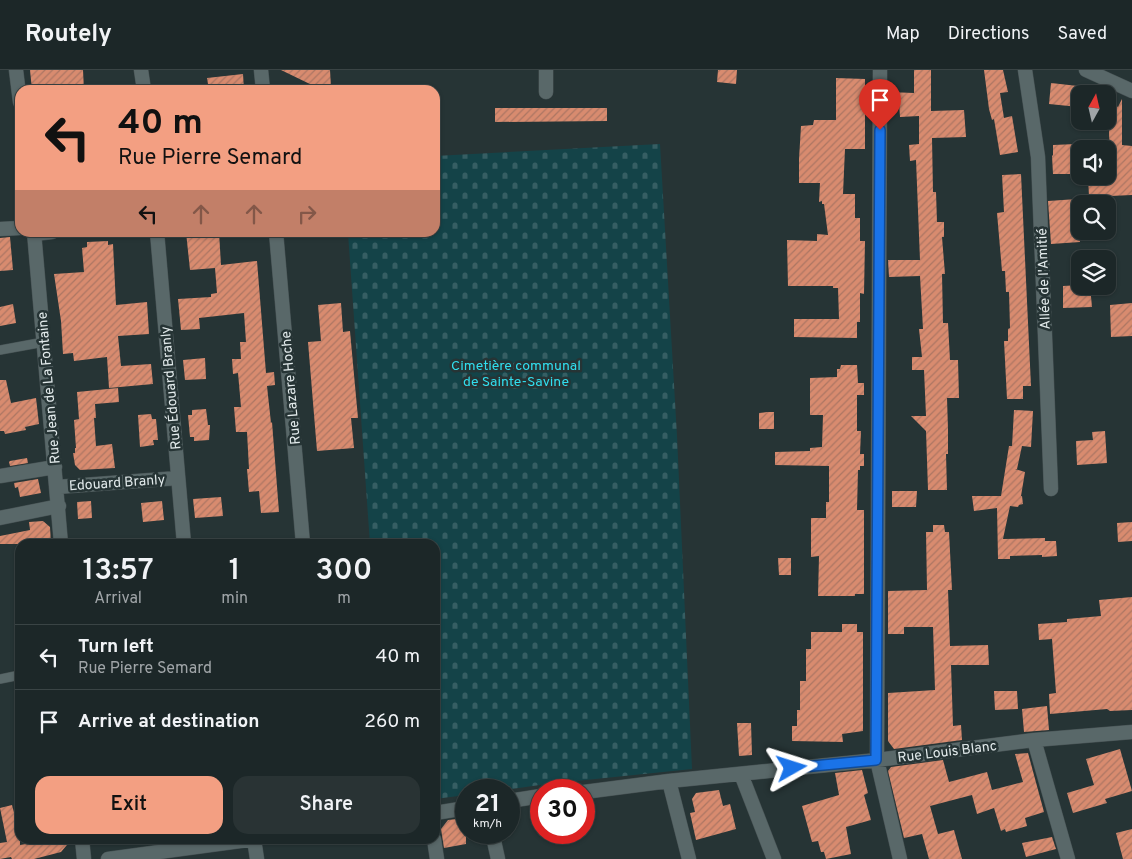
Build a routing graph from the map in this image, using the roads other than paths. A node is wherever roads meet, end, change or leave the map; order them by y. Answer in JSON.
{"nodes":[{"id":1,"x":16,"y":70,"type":"edge"},
{"id":2,"x":141,"y":70,"type":"edge"},
{"id":3,"x":262,"y":70,"type":"edge"},
{"id":4,"x":546,"y":70,"type":"edge"},
{"id":5,"x":880,"y":70,"type":"edge"},
{"id":6,"x":1025,"y":70,"type":"edge"},
{"id":7,"x":1086,"y":70,"type":"edge"},
{"id":8,"x":18,"y":85,"type":"edge"},
{"id":9,"x":143,"y":85,"type":"edge"},
{"id":10,"x":263,"y":85,"type":"edge"},
{"id":11,"x":546,"y":92,"type":"dead end"},
{"id":12,"x":1132,"y":92,"type":"edge"},
{"id":13,"x":15,"y":228,"type":"edge"},
{"id":14,"x":0,"y":229,"type":"edge"},
{"id":15,"x":34,"y":237,"type":"edge"},
{"id":16,"x":156,"y":237,"type":"edge"},
{"id":17,"x":276,"y":237,"type":"edge"},
{"id":18,"x":44,"y":342,"type":"junction"},
{"id":19,"x":0,"y":350,"type":"edge"},
{"id":20,"x":55,"y":467,"type":"junction"},
{"id":21,"x":0,"y":476,"type":"edge"},
{"id":22,"x":178,"y":478,"type":"junction"},
{"id":23,"x":57,"y":487,"type":"junction"},
{"id":24,"x":1051,"y":489,"type":"dead end"},
{"id":25,"x":59,"y":506,"type":"junction"},
{"id":26,"x":0,"y":518,"type":"edge"},
{"id":27,"x":61,"y":539,"type":"edge"},
{"id":28,"x":184,"y":539,"type":"edge"},
{"id":29,"x":303,"y":539,"type":"edge"},
{"id":30,"x":15,"y":676,"type":"edge"},
{"id":31,"x":0,"y":679,"type":"edge"},
{"id":32,"x":1131,"y":734,"type":"edge"},
{"id":33,"x":1034,"y":740,"type":"junction"},
{"id":34,"x":876,"y":760,"type":"junction"},
{"id":35,"x":741,"y":774,"type":"junction"},
{"id":36,"x":669,"y":781,"type":"junction"},
{"id":37,"x":595,"y":791,"type":"edge"},
{"id":38,"x":455,"y":810,"type":"edge"},
{"id":39,"x":440,"y":812,"type":"edge"},
{"id":40,"x":82,"y":844,"type":"edge"},
{"id":41,"x":192,"y":844,"type":"edge"},
{"id":42,"x":256,"y":844,"type":"edge"},
{"id":43,"x":435,"y":844,"type":"edge"},
{"id":44,"x":495,"y":844,"type":"edge"},
{"id":45,"x":84,"y":859,"type":"edge"},
{"id":46,"x":108,"y":859,"type":"edge"},
{"id":47,"x":257,"y":859,"type":"edge"},
{"id":48,"x":437,"y":859,"type":"edge"},
{"id":49,"x":498,"y":859,"type":"edge"},
{"id":50,"x":689,"y":859,"type":"edge"},
{"id":51,"x":774,"y":859,"type":"edge"},
{"id":52,"x":900,"y":859,"type":"edge"},
{"id":53,"x":1068,"y":859,"type":"edge"}],
"edges":[{"from":1,"to":8,"type":"street"},
{"from":2,"to":9,"type":"street"},
{"from":3,"to":10,"type":"street"},
{"from":4,"to":11,"type":"street"},
{"from":5,"to":34,"type":"street"},
{"from":6,"to":24,"type":"street","name":"Allée de l'Amitié"},
{"from":7,"to":12,"type":"street"},
{"from":13,"to":14,"type":"street"},
{"from":15,"to":18,"type":"street","name":"Rue Jean de La Fontaine"},
{"from":16,"to":22,"type":"street","name":"Rue Édouard Branly"},
{"from":17,"to":29,"type":"street","name":"Rue Lazare Hoche"},
{"from":18,"to":19,"type":"lane"},
{"from":18,"to":20,"type":"street","name":"Rue Jean de La Fontaine"},
{"from":20,"to":21,"type":"street"},
{"from":20,"to":23,"type":"street","name":"Rue Jean de La Fontaine"},
{"from":22,"to":23,"type":"street","name":"Edouard Branly"},
{"from":22,"to":28,"type":"street","name":"Rue Édouard Branly"},
{"from":23,"to":25,"type":"street","name":"Rue Jean de La Fontaine"},
{"from":25,"to":26,"type":"street"},
{"from":25,"to":27,"type":"street","name":"Rue Jean de La Fontaine"},
{"from":30,"to":31,"type":"lane"},
{"from":32,"to":33,"type":"street","name":"Rue Louis Blanc"},
{"from":33,"to":34,"type":"street","name":"Rue Louis Blanc"},
{"from":33,"to":53,"type":"street"},
{"from":34,"to":35,"type":"street","name":"Rue Louis Blanc"},
{"from":34,"to":52,"type":"street"},
{"from":35,"to":36,"type":"street","name":"Rue Louis Blanc"},
{"from":35,"to":51,"type":"street"},
{"from":36,"to":37,"type":"street","name":"Rue Louis Blanc"},
{"from":36,"to":50,"type":"street"},
{"from":38,"to":39,"type":"street"},
{"from":40,"to":45,"type":"street"},
{"from":41,"to":46,"type":"street"},
{"from":42,"to":47,"type":"street"},
{"from":43,"to":48,"type":"street"},
{"from":44,"to":49,"type":"street"}]}
